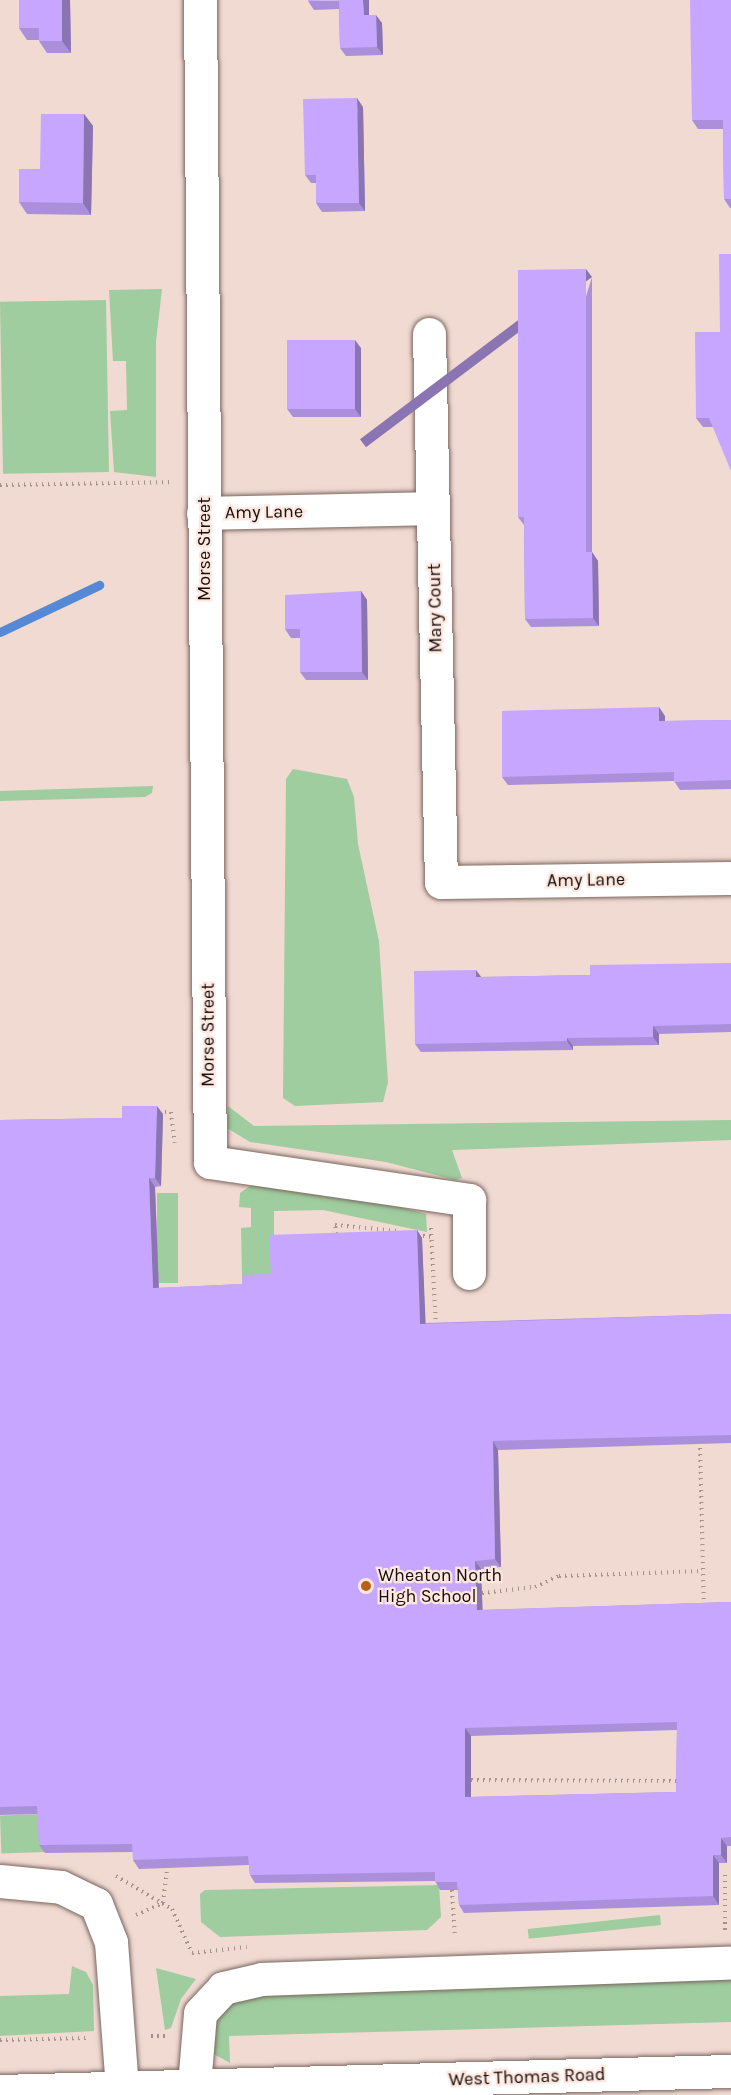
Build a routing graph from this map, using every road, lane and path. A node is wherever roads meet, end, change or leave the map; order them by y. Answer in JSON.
{"nodes":[{"id":1,"x":200,"y":0,"type":"edge"},
{"id":2,"x":429,"y":334,"type":"dead end"},
{"id":3,"x":0,"y":485,"type":"edge"},
{"id":4,"x":203,"y":498,"type":"junction"},
{"id":5,"x":433,"y":508,"type":"junction"},
{"id":6,"x":731,"y":878,"type":"edge"},
{"id":7,"x":441,"y":882,"type":"joint"},
{"id":8,"x":148,"y":1112,"type":"edge"},
{"id":9,"x":175,"y":1146,"type":"dead end"},
{"id":10,"x":431,"y":1218,"type":"dead end"},
{"id":11,"x":336,"y":1234,"type":"edge"},
{"id":12,"x":432,"y":1237,"type":"junction"},
{"id":13,"x":470,"y":1273,"type":"dead end"},
{"id":14,"x":447,"y":1326,"type":"edge"},
{"id":15,"x":699,"y":1442,"type":"edge"},
{"id":16,"x":704,"y":1571,"type":"junction"},
{"id":17,"x":482,"y":1593,"type":"dead end"},
{"id":18,"x":704,"y":1611,"type":"edge"},
{"id":19,"x":471,"y":1780,"type":"dead end"},
{"id":20,"x":682,"y":1781,"type":"edge"},
{"id":21,"x":167,"y":1868,"type":"edge"},
{"id":22,"x":725,"y":1870,"type":"dead end"},
{"id":23,"x":114,"y":1875,"type":"dead end"},
{"id":24,"x":0,"y":1881,"type":"edge"},
{"id":25,"x":452,"y":1890,"type":"edge"},
{"id":26,"x":163,"y":1903,"type":"junction"},
{"id":27,"x":715,"y":1931,"type":"dead end"},
{"id":28,"x":455,"y":1937,"type":"junction"},
{"id":29,"x":467,"y":1937,"type":"dead end"},
{"id":30,"x":442,"y":1938,"type":"dead end"},
{"id":31,"x":255,"y":1946,"type":"dead end"},
{"id":32,"x":731,"y":1963,"type":"edge"},
{"id":33,"x":88,"y":2038,"type":"dead end"},
{"id":34,"x":0,"y":2040,"type":"edge"},
{"id":35,"x":731,"y":2071,"type":"edge"},
{"id":36,"x":194,"y":2085,"type":"junction"},
{"id":37,"x":122,"y":2088,"type":"junction"},
{"id":38,"x":0,"y":2091,"type":"edge"}],
"edges":[{"from":1,"to":4,"type":"street","name":"Morse Street"},
{"from":2,"to":5,"type":"street","name":"Mary Court"},
{"from":3,"to":4,"type":"path"},
{"from":4,"to":5,"type":"street","name":"Amy Lane"},
{"from":4,"to":13,"type":"street","name":"Morse Street"},
{"from":5,"to":7,"type":"street","name":"Mary Court"},
{"from":6,"to":7,"type":"street","name":"Amy Lane"},
{"from":8,"to":9,"type":"path"},
{"from":10,"to":12,"type":"path"},
{"from":11,"to":12,"type":"path"},
{"from":12,"to":14,"type":"path"},
{"from":15,"to":16,"type":"path"},
{"from":16,"to":17,"type":"path"},
{"from":16,"to":18,"type":"path"},
{"from":19,"to":20,"type":"path"},
{"from":21,"to":26,"type":"path"},
{"from":22,"to":27,"type":"path"},
{"from":23,"to":26,"type":"path"},
{"from":24,"to":37,"type":"street"},
{"from":25,"to":28,"type":"path"},
{"from":26,"to":31,"type":"path"},
{"from":28,"to":29,"type":"path"},
{"from":28,"to":30,"type":"path"},
{"from":32,"to":36,"type":"street"},
{"from":33,"to":34,"type":"path"},
{"from":35,"to":36,"type":"street","name":"West Thomas Road"},
{"from":36,"to":37,"type":"street","name":"West Thomas Road"},
{"from":37,"to":38,"type":"street","name":"West Thomas Road"}]}
